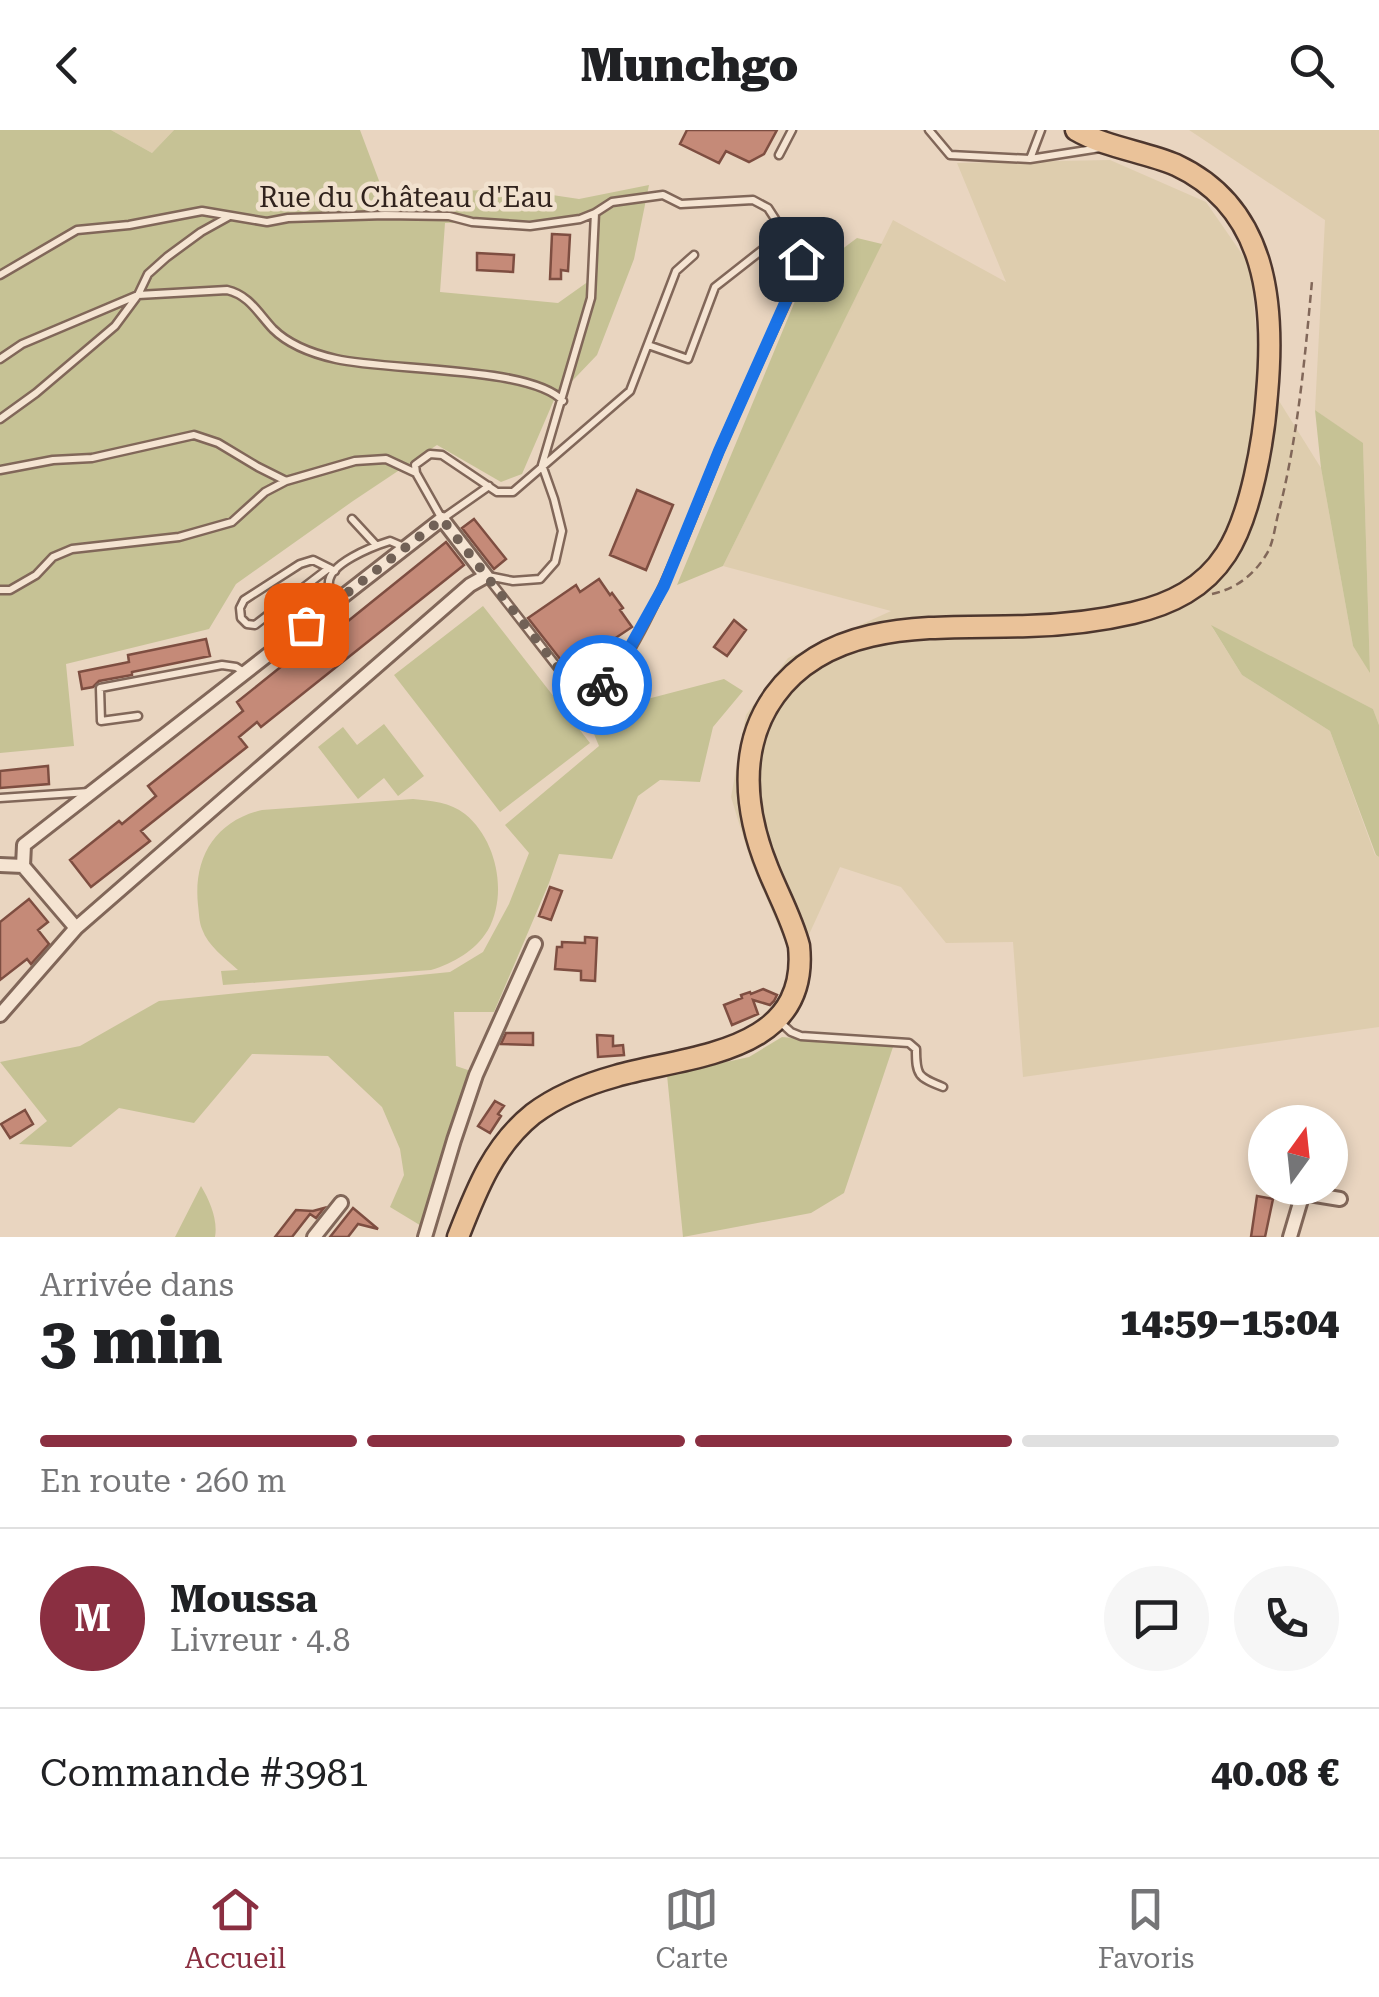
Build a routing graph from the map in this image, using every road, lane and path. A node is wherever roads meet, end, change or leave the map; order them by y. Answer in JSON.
{"nodes":[{"id":1,"x":792,"y":130,"type":"edge"},
{"id":2,"x":929,"y":130,"type":"edge"},
{"id":3,"x":1041,"y":130,"type":"edge"},
{"id":4,"x":1076,"y":130,"type":"edge"},
{"id":5,"x":1115,"y":146,"type":"junction"},
{"id":6,"x":779,"y":154,"type":"dead end"},
{"id":7,"x":1030,"y":159,"type":"junction"},
{"id":8,"x":594,"y":214,"type":"junction"},
{"id":9,"x":228,"y":216,"type":"junction"},
{"id":10,"x":785,"y":232,"type":"junction"},
{"id":11,"x":694,"y":255,"type":"dead end"},
{"id":12,"x":0,"y":275,"type":"edge"},
{"id":13,"x":1312,"y":281,"type":"dead end"},
{"id":14,"x":138,"y":295,"type":"junction"},
{"id":15,"x":648,"y":345,"type":"junction"},
{"id":16,"x":0,"y":358,"type":"edge"},
{"id":17,"x":563,"y":401,"type":"junction"},
{"id":18,"x":0,"y":420,"type":"edge"},
{"id":19,"x":542,"y":465,"type":"junction"},
{"id":20,"x":0,"y":470,"type":"edge"},
{"id":21,"x":416,"y":473,"type":"junction"},
{"id":22,"x":286,"y":481,"type":"junction"},
{"id":23,"x":489,"y":486,"type":"junction"},
{"id":24,"x":442,"y":519,"type":"junction"},
{"id":25,"x":352,"y":520,"type":"dead end"},
{"id":26,"x":376,"y":546,"type":"junction"},
{"id":27,"x":405,"y":548,"type":"junction"},
{"id":28,"x":332,"y":569,"type":"junction"},
{"id":29,"x":486,"y":576,"type":"junction"},
{"id":30,"x":0,"y":590,"type":"edge"},
{"id":31,"x":1190,"y":591,"type":"junction"},
{"id":32,"x":337,"y":601,"type":"junction"},
{"id":33,"x":245,"y":672,"type":"junction"},
{"id":34,"x":138,"y":716,"type":"dead end"},
{"id":35,"x":92,"y":792,"type":"junction"},
{"id":36,"x":0,"y":798,"type":"edge"},
{"id":37,"x":0,"y":865,"type":"edge"},
{"id":38,"x":23,"y":866,"type":"junction"},
{"id":39,"x":76,"y":928,"type":"junction"},
{"id":40,"x":534,"y":944,"type":"dead end"},
{"id":41,"x":0,"y":1015,"type":"edge"},
{"id":42,"x":778,"y":1020,"type":"junction"},
{"id":43,"x":943,"y":1087,"type":"dead end"},
{"id":44,"x":340,"y":1202,"type":"dead end"},
{"id":45,"x":1295,"y":1205,"type":"edge"},
{"id":46,"x":314,"y":1237,"type":"edge"},
{"id":47,"x":426,"y":1237,"type":"edge"},
{"id":48,"x":458,"y":1237,"type":"edge"},
{"id":49,"x":1290,"y":1237,"type":"edge"}],
"edges":[{"from":1,"to":6,"type":"lane"},
{"from":2,"to":7,"type":"lane"},
{"from":3,"to":7,"type":"lane"},
{"from":4,"to":5,"type":"main road"},
{"from":5,"to":7,"type":"lane"},
{"from":5,"to":31,"type":"main road"},
{"from":8,"to":9,"type":"lane","name":"Rue du Château d'Eau"},
{"from":8,"to":10,"type":"lane","name":"Rue du Château d'Eau"},
{"from":8,"to":17,"type":"lane"},
{"from":9,"to":12,"type":"lane","name":"Rue du Château d'Eau"},
{"from":9,"to":14,"type":"lane","name":"Rue du Château d'Eau"},
{"from":10,"to":15,"type":"lane"},
{"from":10,"to":29,"type":"lane"},
{"from":11,"to":15,"type":"lane"},
{"from":13,"to":31,"type":"path"},
{"from":14,"to":16,"type":"lane","name":"Rue du Château d'Eau"},
{"from":14,"to":17,"type":"lane","name":"Rue du Château d'Eau"},
{"from":14,"to":18,"type":"lane","name":"Rue du Château d'Eau"},
{"from":15,"to":19,"type":"lane"},
{"from":17,"to":19,"type":"lane"},
{"from":19,"to":23,"type":"lane"},
{"from":19,"to":29,"type":"lane"},
{"from":20,"to":22,"type":"lane"},
{"from":21,"to":22,"type":"lane"},
{"from":21,"to":23,"type":"lane"},
{"from":21,"to":24,"type":"lane"},
{"from":22,"to":30,"type":"lane"},
{"from":23,"to":24,"type":"lane"},
{"from":24,"to":27,"type":"street"},
{"from":24,"to":29,"type":"street"},
{"from":25,"to":26,"type":"lane"},
{"from":26,"to":27,"type":"lane"},
{"from":26,"to":28,"type":"lane"},
{"from":27,"to":32,"type":"street"},
{"from":28,"to":28,"type":"lane"},
{"from":28,"to":32,"type":"lane"},
{"from":29,"to":39,"type":"street"},
{"from":31,"to":42,"type":"main road"},
{"from":32,"to":33,"type":"street"},
{"from":33,"to":34,"type":"lane"},
{"from":33,"to":35,"type":"street"},
{"from":35,"to":36,"type":"lane"},
{"from":35,"to":38,"type":"street"},
{"from":37,"to":38,"type":"street"},
{"from":38,"to":39,"type":"street"},
{"from":39,"to":41,"type":"street"},
{"from":40,"to":47,"type":"street"},
{"from":42,"to":43,"type":"lane"},
{"from":42,"to":48,"type":"main road"},
{"from":44,"to":46,"type":"street"},
{"from":45,"to":49,"type":"street"}]}
